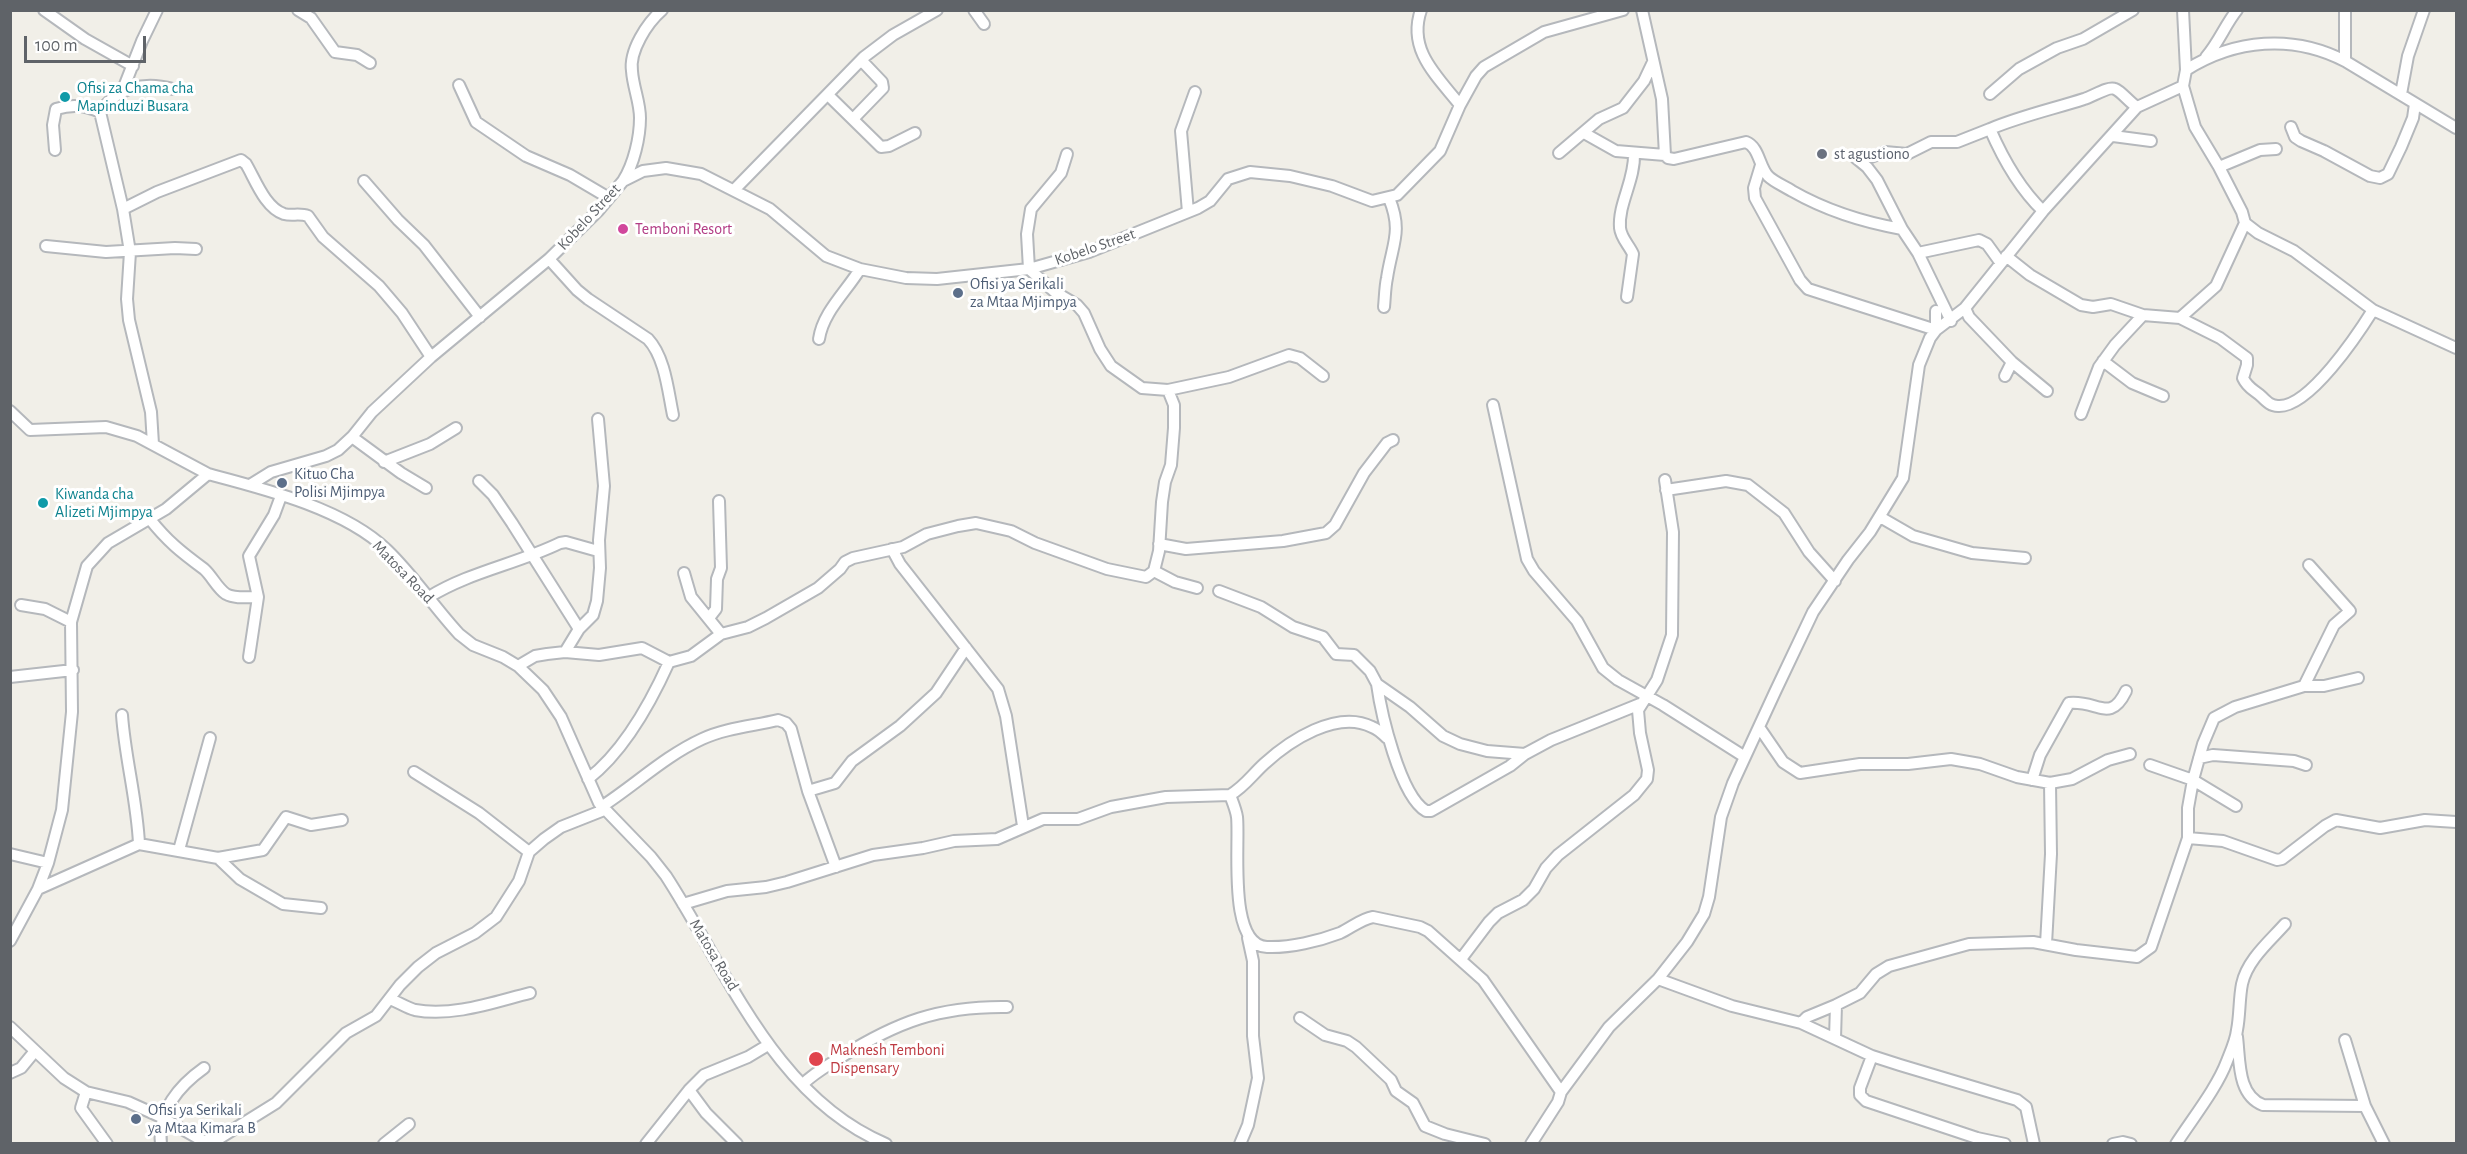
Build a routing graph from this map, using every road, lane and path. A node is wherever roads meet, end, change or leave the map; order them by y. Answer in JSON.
{"nodes":[{"id":1,"x":44,"y":10,"type":"edge"},
{"id":2,"x":157,"y":10,"type":"edge"},
{"id":3,"x":298,"y":10,"type":"edge"},
{"id":4,"x":662,"y":10,"type":"edge"},
{"id":5,"x":937,"y":10,"type":"edge"},
{"id":6,"x":974,"y":10,"type":"edge"},
{"id":7,"x":1421,"y":10,"type":"edge"},
{"id":8,"x":1623,"y":10,"type":"edge"},
{"id":9,"x":1642,"y":10,"type":"edge"},
{"id":10,"x":2133,"y":10,"type":"edge"},
{"id":11,"x":2183,"y":10,"type":"edge"},
{"id":12,"x":2237,"y":10,"type":"edge"},
{"id":13,"x":2344,"y":10,"type":"edge"},
{"id":14,"x":2424,"y":10,"type":"edge"},
{"id":15,"x":984,"y":24,"type":"dead end"},
{"id":16,"x":2206,"y":57,"type":"junction"},
{"id":17,"x":861,"y":60,"type":"junction"},
{"id":18,"x":2345,"y":61,"type":"junction"},
{"id":19,"x":1653,"y":62,"type":"junction"},
{"id":20,"x":370,"y":63,"type":"dead end"},
{"id":21,"x":133,"y":66,"type":"junction"},
{"id":22,"x":2186,"y":70,"type":"junction"},
{"id":23,"x":459,"y":85,"type":"dead end"},
{"id":24,"x":2183,"y":86,"type":"junction"},
{"id":25,"x":172,"y":88,"type":"dead end"},
{"id":26,"x":122,"y":92,"type":"junction"},
{"id":27,"x":1195,"y":92,"type":"dead end"},
{"id":28,"x":1990,"y":93,"type":"dead end"},
{"id":29,"x":828,"y":94,"type":"junction"},
{"id":30,"x":2401,"y":94,"type":"junction"},
{"id":31,"x":2415,"y":104,"type":"junction"},
{"id":32,"x":1460,"y":105,"type":"junction"},
{"id":33,"x":2137,"y":107,"type":"junction"},
{"id":34,"x":100,"y":112,"type":"junction"},
{"id":35,"x":854,"y":119,"type":"junction"},
{"id":36,"x":2291,"y":127,"type":"dead end"},
{"id":37,"x":2457,"y":128,"type":"edge"},
{"id":38,"x":1990,"y":129,"type":"junction"},
{"id":39,"x":915,"y":134,"type":"dead end"},
{"id":40,"x":1584,"y":134,"type":"junction"},
{"id":41,"x":2113,"y":136,"type":"junction"},
{"id":42,"x":2151,"y":141,"type":"dead end"},
{"id":43,"x":2276,"y":149,"type":"dead end"},
{"id":44,"x":55,"y":150,"type":"dead end"},
{"id":45,"x":1559,"y":153,"type":"dead end"},
{"id":46,"x":1067,"y":154,"type":"dead end"},
{"id":47,"x":1634,"y":154,"type":"junction"},
{"id":48,"x":1665,"y":155,"type":"junction"},
{"id":49,"x":1761,"y":165,"type":"junction"},
{"id":50,"x":2219,"y":167,"type":"junction"},
{"id":51,"x":364,"y":180,"type":"dead end"},
{"id":52,"x":623,"y":181,"type":"junction"},
{"id":53,"x":734,"y":190,"type":"junction"},
{"id":54,"x":609,"y":198,"type":"junction"},
{"id":55,"x":1389,"y":198,"type":"junction"},
{"id":56,"x":123,"y":209,"type":"junction"},
{"id":57,"x":2043,"y":211,"type":"junction"},
{"id":58,"x":1188,"y":212,"type":"junction"},
{"id":59,"x":2245,"y":223,"type":"junction"},
{"id":60,"x":1902,"y":229,"type":"junction"},
{"id":61,"x":46,"y":246,"type":"dead end"},
{"id":62,"x":196,"y":249,"type":"dead end"},
{"id":63,"x":130,"y":252,"type":"junction"},
{"id":64,"x":1918,"y":254,"type":"junction"},
{"id":65,"x":549,"y":259,"type":"junction"},
{"id":66,"x":2003,"y":259,"type":"junction"},
{"id":67,"x":860,"y":269,"type":"junction"},
{"id":68,"x":1029,"y":269,"type":"junction"},
{"id":69,"x":1627,"y":297,"type":"dead end"},
{"id":70,"x":1939,"y":299,"type":"junction"},
{"id":71,"x":1384,"y":307,"type":"dead end"},
{"id":72,"x":1965,"y":308,"type":"junction"},
{"id":73,"x":2373,"y":310,"type":"junction"},
{"id":74,"x":2143,"y":315,"type":"junction"},
{"id":75,"x":480,"y":317,"type":"junction"},
{"id":76,"x":2180,"y":318,"type":"junction"},
{"id":77,"x":1944,"y":325,"type":"junction"},
{"id":78,"x":819,"y":339,"type":"dead end"},
{"id":79,"x":2457,"y":348,"type":"edge"},
{"id":80,"x":431,"y":357,"type":"junction"},
{"id":81,"x":2103,"y":361,"type":"junction"},
{"id":82,"x":2012,"y":362,"type":"junction"},
{"id":83,"x":1323,"y":376,"type":"dead end"},
{"id":84,"x":2005,"y":376,"type":"dead end"},
{"id":85,"x":1168,"y":390,"type":"junction"},
{"id":86,"x":2047,"y":391,"type":"dead end"},
{"id":87,"x":2163,"y":396,"type":"dead end"},
{"id":88,"x":1493,"y":405,"type":"dead end"},
{"id":89,"x":10,"y":411,"type":"edge"},
{"id":90,"x":2081,"y":414,"type":"dead end"},
{"id":91,"x":672,"y":415,"type":"dead end"},
{"id":92,"x":598,"y":419,"type":"dead end"},
{"id":93,"x":456,"y":428,"type":"dead end"},
{"id":94,"x":352,"y":437,"type":"junction"},
{"id":95,"x":1393,"y":440,"type":"dead end"},
{"id":96,"x":153,"y":444,"type":"junction"},
{"id":97,"x":384,"y":462,"type":"junction"},
{"id":98,"x":208,"y":474,"type":"junction"},
{"id":99,"x":479,"y":481,"type":"dead end"},
{"id":100,"x":250,"y":485,"type":"junction"},
{"id":101,"x":426,"y":488,"type":"dead end"},
{"id":102,"x":281,"y":496,"type":"junction"},
{"id":103,"x":719,"y":501,"type":"dead end"},
{"id":104,"x":149,"y":518,"type":"junction"},
{"id":105,"x":1880,"y":518,"type":"junction"},
{"id":106,"x":1159,"y":544,"type":"junction"},
{"id":107,"x":892,"y":549,"type":"junction"},
{"id":108,"x":598,"y":551,"type":"junction"},
{"id":109,"x":532,"y":556,"type":"junction"},
{"id":110,"x":2025,"y":558,"type":"dead end"},
{"id":111,"x":2309,"y":566,"type":"dead end"},
{"id":112,"x":1154,"y":571,"type":"junction"},
{"id":113,"x":684,"y":573,"type":"dead end"},
{"id":114,"x":1835,"y":581,"type":"junction"},
{"id":115,"x":1197,"y":588,"type":"dead end"},
{"id":116,"x":1219,"y":591,"type":"dead end"},
{"id":117,"x":258,"y":597,"type":"junction"},
{"id":118,"x":429,"y":597,"type":"junction"},
{"id":119,"x":21,"y":605,"type":"dead end"},
{"id":120,"x":709,"y":618,"type":"junction"},
{"id":121,"x":71,"y":622,"type":"junction"},
{"id":122,"x":579,"y":629,"type":"junction"},
{"id":123,"x":721,"y":634,"type":"junction"},
{"id":124,"x":966,"y":648,"type":"junction"},
{"id":125,"x":565,"y":651,"type":"junction"},
{"id":126,"x":249,"y":657,"type":"dead end"},
{"id":127,"x":669,"y":662,"type":"junction"},
{"id":128,"x":518,"y":666,"type":"junction"},
{"id":129,"x":73,"y":670,"type":"junction"},
{"id":130,"x":10,"y":677,"type":"edge"},
{"id":131,"x":2358,"y":678,"type":"dead end"},
{"id":132,"x":1377,"y":684,"type":"junction"},
{"id":133,"x":2304,"y":686,"type":"junction"},
{"id":134,"x":2126,"y":691,"type":"dead end"},
{"id":135,"x":1643,"y":701,"type":"junction"},
{"id":136,"x":122,"y":715,"type":"dead end"},
{"id":137,"x":1759,"y":728,"type":"junction"},
{"id":138,"x":210,"y":738,"type":"dead end"},
{"id":139,"x":1388,"y":738,"type":"junction"},
{"id":140,"x":1525,"y":754,"type":"junction"},
{"id":141,"x":2130,"y":754,"type":"dead end"},
{"id":142,"x":1745,"y":757,"type":"junction"},
{"id":143,"x":2199,"y":758,"type":"junction"},
{"id":144,"x":2150,"y":765,"type":"dead end"},
{"id":145,"x":2306,"y":765,"type":"dead end"},
{"id":146,"x":414,"y":772,"type":"dead end"},
{"id":147,"x":588,"y":779,"type":"junction"},
{"id":148,"x":2032,"y":780,"type":"junction"},
{"id":149,"x":2193,"y":780,"type":"junction"},
{"id":150,"x":2050,"y":783,"type":"junction"},
{"id":151,"x":808,"y":791,"type":"junction"},
{"id":152,"x":1230,"y":795,"type":"junction"},
{"id":153,"x":2236,"y":807,"type":"dead end"},
{"id":154,"x":602,"y":808,"type":"junction"},
{"id":155,"x":342,"y":820,"type":"dead end"},
{"id":156,"x":2457,"y":822,"type":"edge"},
{"id":157,"x":1023,"y":826,"type":"junction"},
{"id":158,"x":2188,"y":838,"type":"junction"},
{"id":159,"x":139,"y":844,"type":"junction"},
{"id":160,"x":179,"y":850,"type":"junction"},
{"id":161,"x":530,"y":852,"type":"junction"},
{"id":162,"x":10,"y":854,"type":"edge"},
{"id":163,"x":218,"y":858,"type":"junction"},
{"id":164,"x":48,"y":863,"type":"junction"},
{"id":165,"x":836,"y":867,"type":"junction"},
{"id":166,"x":38,"y":889,"type":"junction"},
{"id":167,"x":684,"y":904,"type":"junction"},
{"id":168,"x":321,"y":908,"type":"dead end"},
{"id":169,"x":2285,"y":924,"type":"dead end"},
{"id":170,"x":1248,"y":938,"type":"junction"},
{"id":171,"x":10,"y":940,"type":"edge"},
{"id":172,"x":2046,"y":944,"type":"junction"},
{"id":173,"x":1461,"y":959,"type":"junction"},
{"id":174,"x":1659,"y":979,"type":"junction"},
{"id":175,"x":530,"y":993,"type":"dead end"},
{"id":176,"x":390,"y":999,"type":"junction"},
{"id":177,"x":1836,"y":1005,"type":"junction"},
{"id":178,"x":1007,"y":1007,"type":"dead end"},
{"id":179,"x":1300,"y":1018,"type":"dead end"},
{"id":180,"x":1801,"y":1023,"type":"junction"},
{"id":181,"x":10,"y":1027,"type":"edge"},
{"id":182,"x":2237,"y":1033,"type":"junction"},
{"id":183,"x":1835,"y":1038,"type":"junction"},
{"id":184,"x":2344,"y":1040,"type":"dead end"},
{"id":185,"x":768,"y":1045,"type":"junction"},
{"id":186,"x":35,"y":1051,"type":"junction"},
{"id":187,"x":1872,"y":1056,"type":"junction"},
{"id":188,"x":204,"y":1068,"type":"dead end"},
{"id":189,"x":10,"y":1073,"type":"edge"},
{"id":190,"x":803,"y":1084,"type":"junction"},
{"id":191,"x":689,"y":1090,"type":"junction"},
{"id":192,"x":86,"y":1092,"type":"junction"},
{"id":193,"x":1561,"y":1092,"type":"junction"},
{"id":194,"x":2365,"y":1107,"type":"junction"},
{"id":195,"x":163,"y":1119,"type":"junction"},
{"id":196,"x":409,"y":1124,"type":"dead end"},
{"id":197,"x":107,"y":1143,"type":"edge"},
{"id":198,"x":161,"y":1143,"type":"edge"},
{"id":199,"x":211,"y":1143,"type":"edge"},
{"id":200,"x":384,"y":1143,"type":"edge"},
{"id":201,"x":646,"y":1143,"type":"edge"},
{"id":202,"x":737,"y":1143,"type":"edge"},
{"id":203,"x":885,"y":1143,"type":"edge"},
{"id":204,"x":1240,"y":1143,"type":"edge"},
{"id":205,"x":1485,"y":1143,"type":"edge"},
{"id":206,"x":1532,"y":1143,"type":"edge"},
{"id":207,"x":2004,"y":1143,"type":"edge"},
{"id":208,"x":2034,"y":1143,"type":"edge"},
{"id":209,"x":2113,"y":1143,"type":"edge"},
{"id":210,"x":2131,"y":1143,"type":"edge"},
{"id":211,"x":2176,"y":1143,"type":"edge"},
{"id":212,"x":2384,"y":1143,"type":"edge"}],
"edges":[{"from":1,"to":21,"type":"street"},
{"from":2,"to":21,"type":"street"},
{"from":3,"to":20,"type":"street"},
{"from":4,"to":52,"type":"street"},
{"from":5,"to":17,"type":"street"},
{"from":6,"to":15,"type":"street"},
{"from":7,"to":32,"type":"street"},
{"from":8,"to":32,"type":"street"},
{"from":9,"to":19,"type":"street"},
{"from":10,"to":28,"type":"street"},
{"from":11,"to":22,"type":"street"},
{"from":12,"to":16,"type":"street"},
{"from":13,"to":18,"type":"street"},
{"from":14,"to":30,"type":"street"},
{"from":16,"to":18,"type":"street"},
{"from":16,"to":22,"type":"street"},
{"from":17,"to":29,"type":"street"},
{"from":17,"to":35,"type":"street"},
{"from":18,"to":30,"type":"street"},
{"from":19,"to":40,"type":"street"},
{"from":19,"to":48,"type":"street"},
{"from":21,"to":26,"type":"street"},
{"from":22,"to":24,"type":"street"},
{"from":23,"to":54,"type":"street"},
{"from":24,"to":33,"type":"street"},
{"from":24,"to":50,"type":"street"},
{"from":25,"to":26,"type":"street"},
{"from":26,"to":34,"type":"street"},
{"from":27,"to":58,"type":"street"},
{"from":29,"to":35,"type":"street"},
{"from":29,"to":53,"type":"street"},
{"from":30,"to":31,"type":"street"},
{"from":31,"to":36,"type":"street"},
{"from":31,"to":37,"type":"street"},
{"from":32,"to":55,"type":"street"},
{"from":33,"to":38,"type":"street"},
{"from":33,"to":41,"type":"street"},
{"from":34,"to":44,"type":"street"},
{"from":34,"to":56,"type":"street"},
{"from":35,"to":39,"type":"street"},
{"from":38,"to":57,"type":"street"},
{"from":38,"to":60,"type":"street"},
{"from":40,"to":45,"type":"street"},
{"from":40,"to":47,"type":"street"},
{"from":41,"to":42,"type":"street"},
{"from":41,"to":57,"type":"street"},
{"from":43,"to":50,"type":"street"},
{"from":46,"to":68,"type":"street"},
{"from":47,"to":48,"type":"street"},
{"from":47,"to":69,"type":"street"},
{"from":48,"to":49,"type":"street"},
{"from":49,"to":60,"type":"street"},
{"from":49,"to":77,"type":"street"},
{"from":50,"to":59,"type":"street"},
{"from":51,"to":75,"type":"street"},
{"from":52,"to":53,"type":"street","name":"Kobelo Street"},
{"from":52,"to":54,"type":"street","name":"Kobelo Street"},
{"from":53,"to":67,"type":"street","name":"Kobelo Street"},
{"from":54,"to":65,"type":"street","name":"Kobelo Street"},
{"from":55,"to":58,"type":"street","name":"Kobelo Street"},
{"from":55,"to":71,"type":"street"},
{"from":56,"to":63,"type":"street"},
{"from":56,"to":80,"type":"street"},
{"from":57,"to":66,"type":"street"},
{"from":58,"to":68,"type":"street","name":"Kobelo Street"},
{"from":59,"to":73,"type":"street"},
{"from":59,"to":76,"type":"street"},
{"from":60,"to":64,"type":"street"},
{"from":61,"to":63,"type":"street"},
{"from":62,"to":63,"type":"street"},
{"from":63,"to":96,"type":"street"},
{"from":64,"to":66,"type":"street"},
{"from":64,"to":70,"type":"street"},
{"from":65,"to":75,"type":"street","name":"Kobelo Street"},
{"from":65,"to":91,"type":"street"},
{"from":66,"to":72,"type":"street"},
{"from":66,"to":74,"type":"street"},
{"from":67,"to":68,"type":"street","name":"Kobelo Street"},
{"from":67,"to":78,"type":"street"},
{"from":68,"to":85,"type":"street"},
{"from":70,"to":77,"type":"street"},
{"from":70,"to":77,"type":"street"},
{"from":72,"to":77,"type":"street"},
{"from":72,"to":82,"type":"street"},
{"from":73,"to":76,"type":"street"},
{"from":73,"to":79,"type":"street"},
{"from":74,"to":76,"type":"street"},
{"from":74,"to":81,"type":"street"},
{"from":75,"to":80,"type":"street","name":"Kobelo Street"},
{"from":77,"to":105,"type":"street"},
{"from":80,"to":94,"type":"street","name":"Kobelo Street"},
{"from":81,"to":87,"type":"street"},
{"from":81,"to":90,"type":"street"},
{"from":82,"to":84,"type":"street"},
{"from":82,"to":86,"type":"street"},
{"from":83,"to":85,"type":"street"},
{"from":85,"to":106,"type":"street"},
{"from":88,"to":135,"type":"street"},
{"from":89,"to":96,"type":"street","name":"Matosa Road"},
{"from":92,"to":108,"type":"street"},
{"from":93,"to":97,"type":"street"},
{"from":94,"to":97,"type":"street"},
{"from":94,"to":100,"type":"street","name":"Kobelo Street"},
{"from":95,"to":106,"type":"street"},
{"from":96,"to":98,"type":"street","name":"Matosa Road"},
{"from":97,"to":101,"type":"street"},
{"from":98,"to":100,"type":"street","name":"Matosa Road"},
{"from":98,"to":104,"type":"street"},
{"from":99,"to":109,"type":"street"},
{"from":100,"to":102,"type":"street","name":"Matosa Road"},
{"from":102,"to":117,"type":"street"},
{"from":102,"to":118,"type":"street","name":"Matosa Road"},
{"from":103,"to":120,"type":"street"},
{"from":104,"to":117,"type":"street"},
{"from":104,"to":121,"type":"street"},
{"from":105,"to":110,"type":"street"},
{"from":105,"to":114,"type":"street"},
{"from":106,"to":112,"type":"street"},
{"from":107,"to":112,"type":"street"},
{"from":107,"to":123,"type":"street"},
{"from":107,"to":124,"type":"street"},
{"from":108,"to":109,"type":"street"},
{"from":108,"to":122,"type":"street"},
{"from":109,"to":118,"type":"street"},
{"from":109,"to":122,"type":"street"},
{"from":111,"to":133,"type":"street"},
{"from":112,"to":115,"type":"street"},
{"from":113,"to":120,"type":"street"},
{"from":114,"to":135,"type":"street"},
{"from":114,"to":137,"type":"street"},
{"from":116,"to":132,"type":"street"},
{"from":117,"to":126,"type":"street"},
{"from":118,"to":128,"type":"street","name":"Matosa Road"},
{"from":119,"to":121,"type":"street"},
{"from":120,"to":123,"type":"street"},
{"from":121,"to":129,"type":"street"},
{"from":122,"to":125,"type":"street"},
{"from":123,"to":127,"type":"street"},
{"from":124,"to":151,"type":"street"},
{"from":124,"to":157,"type":"street"},
{"from":125,"to":127,"type":"street"},
{"from":125,"to":128,"type":"street"},
{"from":127,"to":147,"type":"street"},
{"from":128,"to":147,"type":"street","name":"Matosa Road"},
{"from":129,"to":130,"type":"street"},
{"from":129,"to":164,"type":"street"},
{"from":131,"to":133,"type":"street"},
{"from":132,"to":139,"type":"street"},
{"from":132,"to":140,"type":"street"},
{"from":133,"to":143,"type":"street"},
{"from":134,"to":148,"type":"street"},
{"from":135,"to":140,"type":"street"},
{"from":135,"to":142,"type":"street"},
{"from":135,"to":173,"type":"street"},
{"from":136,"to":159,"type":"street"},
{"from":137,"to":142,"type":"street"},
{"from":137,"to":148,"type":"street"},
{"from":138,"to":160,"type":"street"},
{"from":139,"to":140,"type":"street"},
{"from":139,"to":152,"type":"street"},
{"from":141,"to":150,"type":"street"},
{"from":142,"to":174,"type":"street"},
{"from":143,"to":145,"type":"street"},
{"from":143,"to":149,"type":"street"},
{"from":144,"to":149,"type":"street"},
{"from":146,"to":161,"type":"street"},
{"from":147,"to":154,"type":"street","name":"Matosa Road"},
{"from":148,"to":150,"type":"street"},
{"from":149,"to":153,"type":"street"},
{"from":149,"to":158,"type":"street"},
{"from":150,"to":172,"type":"street"},
{"from":151,"to":154,"type":"street"},
{"from":151,"to":165,"type":"street"},
{"from":152,"to":157,"type":"street"},
{"from":152,"to":170,"type":"street"},
{"from":154,"to":161,"type":"street"},
{"from":154,"to":167,"type":"street","name":"Matosa Road"},
{"from":155,"to":163,"type":"street"},
{"from":156,"to":158,"type":"street"},
{"from":157,"to":165,"type":"street"},
{"from":158,"to":172,"type":"street"},
{"from":159,"to":160,"type":"street"},
{"from":159,"to":166,"type":"street"},
{"from":160,"to":163,"type":"street"},
{"from":161,"to":176,"type":"street"},
{"from":162,"to":164,"type":"street"},
{"from":163,"to":168,"type":"street"},
{"from":164,"to":166,"type":"street"},
{"from":165,"to":167,"type":"street"},
{"from":166,"to":171,"type":"street"},
{"from":167,"to":185,"type":"street","name":"Matosa Road"},
{"from":169,"to":182,"type":"street"},
{"from":170,"to":173,"type":"street"},
{"from":170,"to":204,"type":"street"},
{"from":172,"to":177,"type":"street"},
{"from":173,"to":193,"type":"street"},
{"from":174,"to":180,"type":"street"},
{"from":174,"to":193,"type":"street"},
{"from":175,"to":176,"type":"street"},
{"from":176,"to":199,"type":"street"},
{"from":177,"to":180,"type":"street"},
{"from":177,"to":183,"type":"street"},
{"from":178,"to":190,"type":"street"},
{"from":179,"to":205,"type":"street"},
{"from":180,"to":183,"type":"street"},
{"from":181,"to":186,"type":"street"},
{"from":182,"to":194,"type":"street"},
{"from":182,"to":211,"type":"street"},
{"from":183,"to":187,"type":"street"},
{"from":184,"to":194,"type":"street"},
{"from":185,"to":190,"type":"street","name":"Matosa Road"},
{"from":185,"to":191,"type":"street"},
{"from":186,"to":189,"type":"street"},
{"from":186,"to":192,"type":"street"},
{"from":187,"to":207,"type":"street"},
{"from":187,"to":208,"type":"street"},
{"from":188,"to":195,"type":"street"},
{"from":190,"to":203,"type":"street","name":"Matosa Road"},
{"from":191,"to":201,"type":"street"},
{"from":191,"to":202,"type":"street"},
{"from":192,"to":195,"type":"street"},
{"from":192,"to":197,"type":"street"},
{"from":193,"to":206,"type":"street"},
{"from":194,"to":212,"type":"street"},
{"from":195,"to":198,"type":"street"},
{"from":195,"to":199,"type":"street"},
{"from":196,"to":200,"type":"street"},
{"from":209,"to":210,"type":"street"}]}
